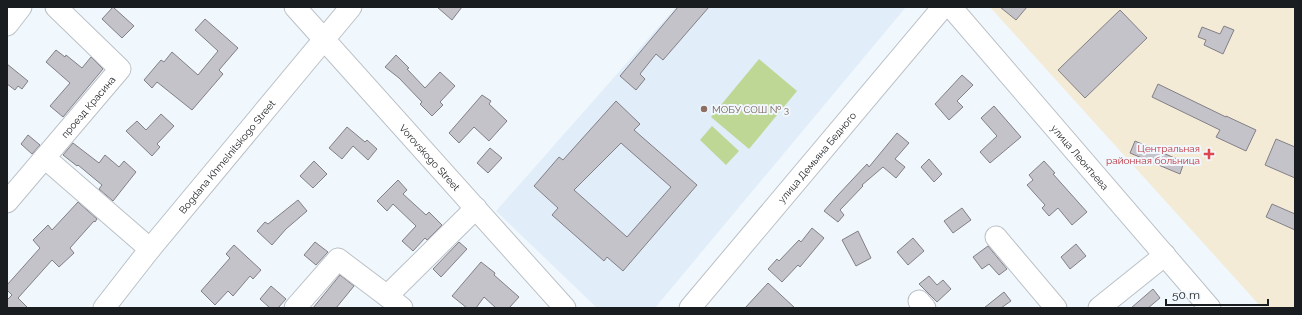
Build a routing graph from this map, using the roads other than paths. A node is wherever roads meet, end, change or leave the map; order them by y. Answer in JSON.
{"nodes":[{"id":1,"x":21,"y":7,"type":"edge"},
{"id":2,"x":56,"y":7,"type":"edge"},
{"id":3,"x":295,"y":7,"type":"edge"},
{"id":4,"x":351,"y":7,"type":"edge"},
{"id":5,"x":943,"y":7,"type":"edge"},
{"id":6,"x":951,"y":7,"type":"edge"},
{"id":7,"x":7,"y":25,"type":"edge"},
{"id":8,"x":324,"y":39,"type":"junction"},
{"id":9,"x":45,"y":158,"type":"junction"},
{"id":10,"x":7,"y":202,"type":"edge"},
{"id":11,"x":476,"y":208,"type":"junction"},
{"id":12,"x":996,"y":237,"type":"dead end"},
{"id":13,"x":150,"y":249,"type":"junction"},
{"id":14,"x":1165,"y":256,"type":"junction"},
{"id":15,"x":395,"y":302,"type":"edge"},
{"id":16,"x":104,"y":308,"type":"edge"},
{"id":17,"x":295,"y":308,"type":"edge"},
{"id":18,"x":565,"y":308,"type":"edge"},
{"id":19,"x":690,"y":308,"type":"edge"},
{"id":20,"x":1056,"y":308,"type":"edge"},
{"id":21,"x":1099,"y":308,"type":"edge"},
{"id":22,"x":1210,"y":308,"type":"edge"}],
"edges":[{"from":1,"to":7,"type":"street"},
{"from":2,"to":9,"type":"street","name":"проезд Красина"},
{"from":3,"to":8,"type":"street","name":"Vorovskogo Street"},
{"from":4,"to":8,"type":"street","name":"Bogdana Khmelnitskogo Street"},
{"from":5,"to":19,"type":"street","name":"улица Демьяна Бедного"},
{"from":6,"to":14,"type":"street","name":"улица Леонтьева"},
{"from":8,"to":11,"type":"street","name":"Vorovskogo Street"},
{"from":8,"to":13,"type":"street","name":"Bogdana Khmelnitskogo Street"},
{"from":9,"to":10,"type":"street","name":"проезд Красина"},
{"from":9,"to":13,"type":"street"},
{"from":11,"to":15,"type":"street"},
{"from":11,"to":18,"type":"street","name":"Vorovskogo Street"},
{"from":12,"to":20,"type":"street"},
{"from":13,"to":16,"type":"street","name":"Bogdana Khmelnitskogo Street"},
{"from":14,"to":21,"type":"street"},
{"from":14,"to":22,"type":"street","name":"улица Леонтьева"},
{"from":15,"to":17,"type":"street"}]}
